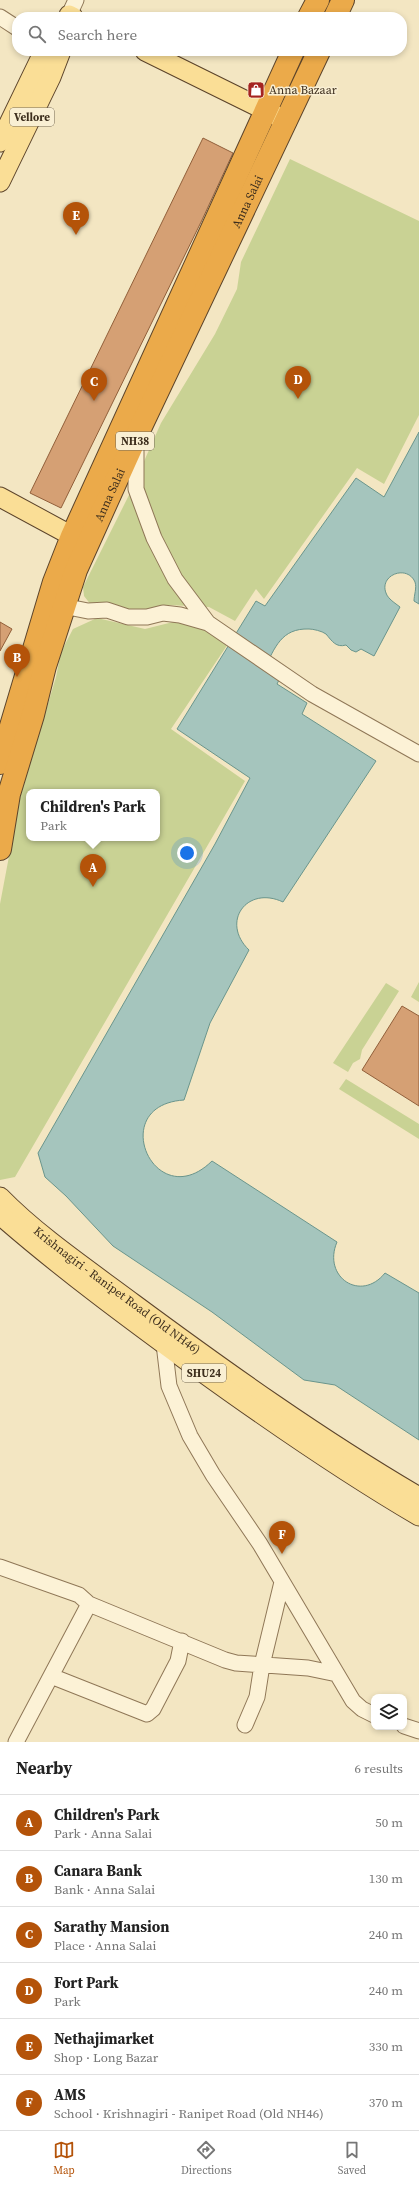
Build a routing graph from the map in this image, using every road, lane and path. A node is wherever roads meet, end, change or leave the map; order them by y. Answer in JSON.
{"nodes":[{"id":1,"x":318,"y":0,"type":"edge"},
{"id":2,"x":343,"y":0,"type":"edge"},
{"id":3,"x":312,"y":12,"type":"edge"},
{"id":4,"x":337,"y":12,"type":"edge"},
{"id":5,"x":0,"y":17,"type":"edge"},
{"id":6,"x":12,"y":25,"type":"edge"},
{"id":7,"x":52,"y":56,"type":"edge"},
{"id":8,"x":54,"y":56,"type":"edge"},
{"id":9,"x":155,"y":56,"type":"edge"},
{"id":10,"x":291,"y":56,"type":"edge"},
{"id":11,"x":317,"y":56,"type":"edge"},
{"id":12,"x":265,"y":109,"type":"junction"},
{"id":13,"x":287,"y":120,"type":"junction"},
{"id":14,"x":0,"y":142,"type":"edge"},
{"id":15,"x":0,"y":182,"type":"edge"},
{"id":16,"x":136,"y":437,"type":"junction"},
{"id":17,"x":0,"y":497,"type":"edge"},
{"id":18,"x":72,"y":536,"type":"junction"},
{"id":19,"x":63,"y":606,"type":"junction"},
{"id":20,"x":208,"y":622,"type":"junction"},
{"id":21,"x":419,"y":754,"type":"edge"},
{"id":22,"x":0,"y":764,"type":"edge"},
{"id":23,"x":0,"y":849,"type":"edge"},
{"id":24,"x":0,"y":1197,"type":"edge"},
{"id":25,"x":2,"y":1221,"type":"edge"},
{"id":26,"x":164,"y":1344,"type":"junction"},
{"id":27,"x":419,"y":1497,"type":"edge"},
{"id":28,"x":419,"y":1516,"type":"edge"},
{"id":29,"x":0,"y":1567,"type":"edge"},
{"id":30,"x":282,"y":1582,"type":"junction"},
{"id":31,"x":89,"y":1604,"type":"junction"},
{"id":32,"x":182,"y":1642,"type":"junction"},
{"id":33,"x":262,"y":1665,"type":"junction"},
{"id":34,"x":337,"y":1674,"type":"junction"},
{"id":35,"x":51,"y":1676,"type":"junction"},
{"id":36,"x":371,"y":1714,"type":"edge"},
{"id":37,"x":245,"y":1725,"type":"dead end"},
{"id":38,"x":407,"y":1727,"type":"edge"},
{"id":39,"x":419,"y":1732,"type":"edge"},
{"id":40,"x":16,"y":1742,"type":"edge"}],
"edges":[{"from":1,"to":3,"type":"highway"},
{"from":2,"to":4,"type":"highway"},
{"from":5,"to":6,"type":"street"},
{"from":7,"to":14,"type":"main road"},
{"from":8,"to":15,"type":"main road","number":"Vellore"},
{"from":9,"to":12,"type":"main road"},
{"from":10,"to":12,"type":"highway","name":"Anna Salai","number":"NH38"},
{"from":11,"to":13,"type":"highway","name":"Anna Salai","number":"NH38"},
{"from":12,"to":13,"type":"main road"},
{"from":12,"to":18,"type":"highway","name":"Anna Salai","number":"NH38"},
{"from":13,"to":16,"type":"highway","name":"Anna Salai","number":"NH38"},
{"from":16,"to":19,"type":"highway","name":"Anna Salai","number":"NH38"},
{"from":16,"to":20,"type":"street"},
{"from":17,"to":18,"type":"main road"},
{"from":18,"to":22,"type":"highway","name":"Anna Salai","number":"NH38"},
{"from":19,"to":20,"type":"street"},
{"from":19,"to":23,"type":"highway","name":"Anna Salai","number":"NH38"},
{"from":20,"to":21,"type":"street"},
{"from":24,"to":27,"type":"main road","name":"Krishnagiri - Ranipet Road (Old NH46)","number":"SHU24"},
{"from":25,"to":26,"type":"main road","name":"Krishnagiri - Ranipet Road (Old NH46)","number":"SHU24"},
{"from":26,"to":28,"type":"main road","name":"Krishnagiri - Ranipet Road (Old NH46)","number":"SHU24"},
{"from":26,"to":30,"type":"street"},
{"from":29,"to":31,"type":"street"},
{"from":30,"to":33,"type":"street"},
{"from":30,"to":34,"type":"street"},
{"from":31,"to":32,"type":"street"},
{"from":31,"to":35,"type":"street"},
{"from":32,"to":33,"type":"street"},
{"from":32,"to":35,"type":"street"},
{"from":33,"to":34,"type":"street"},
{"from":33,"to":37,"type":"street"},
{"from":34,"to":36,"type":"street"},
{"from":35,"to":40,"type":"street"},
{"from":38,"to":39,"type":"street"}]}
